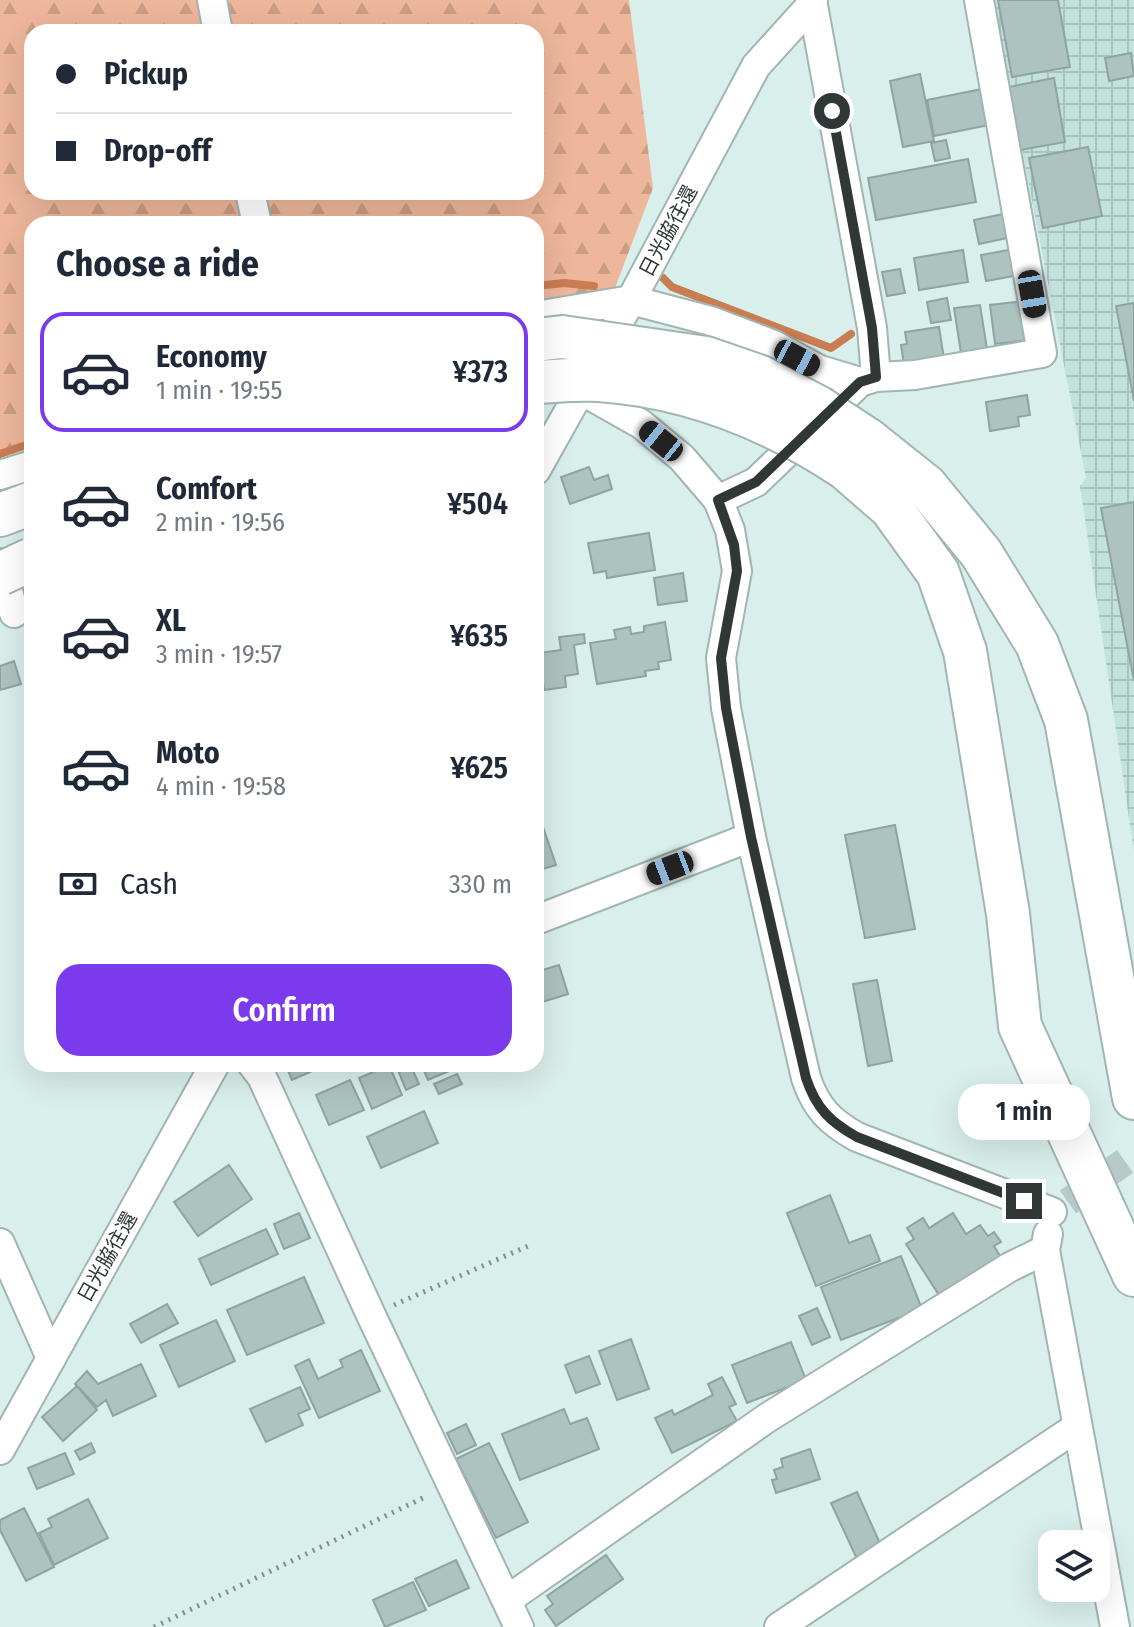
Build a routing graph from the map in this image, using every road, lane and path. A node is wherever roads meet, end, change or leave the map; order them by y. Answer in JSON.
{"nodes":[{"id":1,"x":212,"y":0,"type":"edge"},
{"id":2,"x":979,"y":0,"type":"edge"},
{"id":3,"x":812,"y":2,"type":"edge"},
{"id":4,"x":216,"y":24,"type":"edge"},
{"id":5,"x":631,"y":300,"type":"junction"},
{"id":6,"x":544,"y":315,"type":"edge"},
{"id":7,"x":544,"y":339,"type":"edge"},
{"id":8,"x":868,"y":380,"type":"junction"},
{"id":9,"x":544,"y":382,"type":"edge"},
{"id":10,"x":579,"y":389,"type":"junction"},
{"id":11,"x":856,"y":454,"type":"junction"},
{"id":12,"x":544,"y":455,"type":"edge"},
{"id":13,"x":24,"y":468,"type":"edge"},
{"id":14,"x":0,"y":475,"type":"edge"},
{"id":15,"x":24,"y":496,"type":"edge"},
{"id":16,"x":718,"y":500,"type":"junction"},
{"id":17,"x":0,"y":502,"type":"edge"},
{"id":18,"x":24,"y":506,"type":"edge"},
{"id":19,"x":0,"y":515,"type":"edge"},
{"id":20,"x":24,"y":545,"type":"edge"},
{"id":21,"x":0,"y":553,"type":"edge"},
{"id":22,"x":0,"y":563,"type":"edge"},
{"id":23,"x":24,"y":563,"type":"edge"},
{"id":24,"x":0,"y":574,"type":"edge"},
{"id":25,"x":15,"y":612,"type":"edge"},
{"id":26,"x":751,"y":837,"type":"junction"},
{"id":27,"x":544,"y":917,"type":"edge"},
{"id":28,"x":211,"y":1072,"type":"edge"},
{"id":29,"x":258,"y":1072,"type":"edge"},
{"id":30,"x":1134,"y":1098,"type":"edge"},
{"id":31,"x":0,"y":1243,"type":"edge"},
{"id":32,"x":528,"y":1246,"type":"dead end"},
{"id":33,"x":1045,"y":1250,"type":"junction"},
{"id":34,"x":1134,"y":1275,"type":"edge"},
{"id":35,"x":371,"y":1315,"type":"junction"},
{"id":36,"x":51,"y":1358,"type":"junction"},
{"id":37,"x":1077,"y":1427,"type":"junction"},
{"id":38,"x":0,"y":1450,"type":"edge"},
{"id":39,"x":452,"y":1484,"type":"junction"},
{"id":40,"x":507,"y":1600,"type":"junction"},
{"id":41,"x":154,"y":1627,"type":"edge"},
{"id":42,"x":519,"y":1627,"type":"edge"},
{"id":43,"x":779,"y":1627,"type":"edge"},
{"id":44,"x":1115,"y":1627,"type":"edge"}],
"edges":[{"from":1,"to":4,"type":"street"},
{"from":2,"to":8,"type":"street"},
{"from":3,"to":5,"type":"street","name":"日光脇往還"},
{"from":3,"to":8,"type":"street"},
{"from":5,"to":6,"type":"street"},
{"from":5,"to":8,"type":"street"},
{"from":5,"to":10,"type":"street","name":"日光脇往還"},
{"from":7,"to":11,"type":"highway","bridge":true},
{"from":8,"to":16,"type":"street"},
{"from":9,"to":11,"type":"highway","bridge":true},
{"from":10,"to":12,"type":"street","name":"日光脇往還"},
{"from":10,"to":16,"type":"street"},
{"from":11,"to":30,"type":"highway"},
{"from":11,"to":34,"type":"highway"},
{"from":13,"to":14,"type":"street"},
{"from":15,"to":17,"type":"highway"},
{"from":16,"to":26,"type":"street"},
{"from":18,"to":19,"type":"highway"},
{"from":20,"to":21,"type":"highway"},
{"from":22,"to":25,"type":"street"},
{"from":23,"to":24,"type":"highway","bridge":true},
{"from":26,"to":27,"type":"street"},
{"from":26,"to":33,"type":"street"},
{"from":28,"to":36,"type":"street","name":"日光脇往還"},
{"from":29,"to":35,"type":"street"},
{"from":31,"to":36,"type":"street"},
{"from":32,"to":35,"type":"path"},
{"from":33,"to":37,"type":"street"},
{"from":33,"to":40,"type":"street"},
{"from":35,"to":39,"type":"street"},
{"from":36,"to":38,"type":"street","name":"日光脇往還"},
{"from":37,"to":43,"type":"street"},
{"from":37,"to":44,"type":"street"},
{"from":39,"to":40,"type":"street"},
{"from":39,"to":41,"type":"path"},
{"from":40,"to":42,"type":"street"}]}
